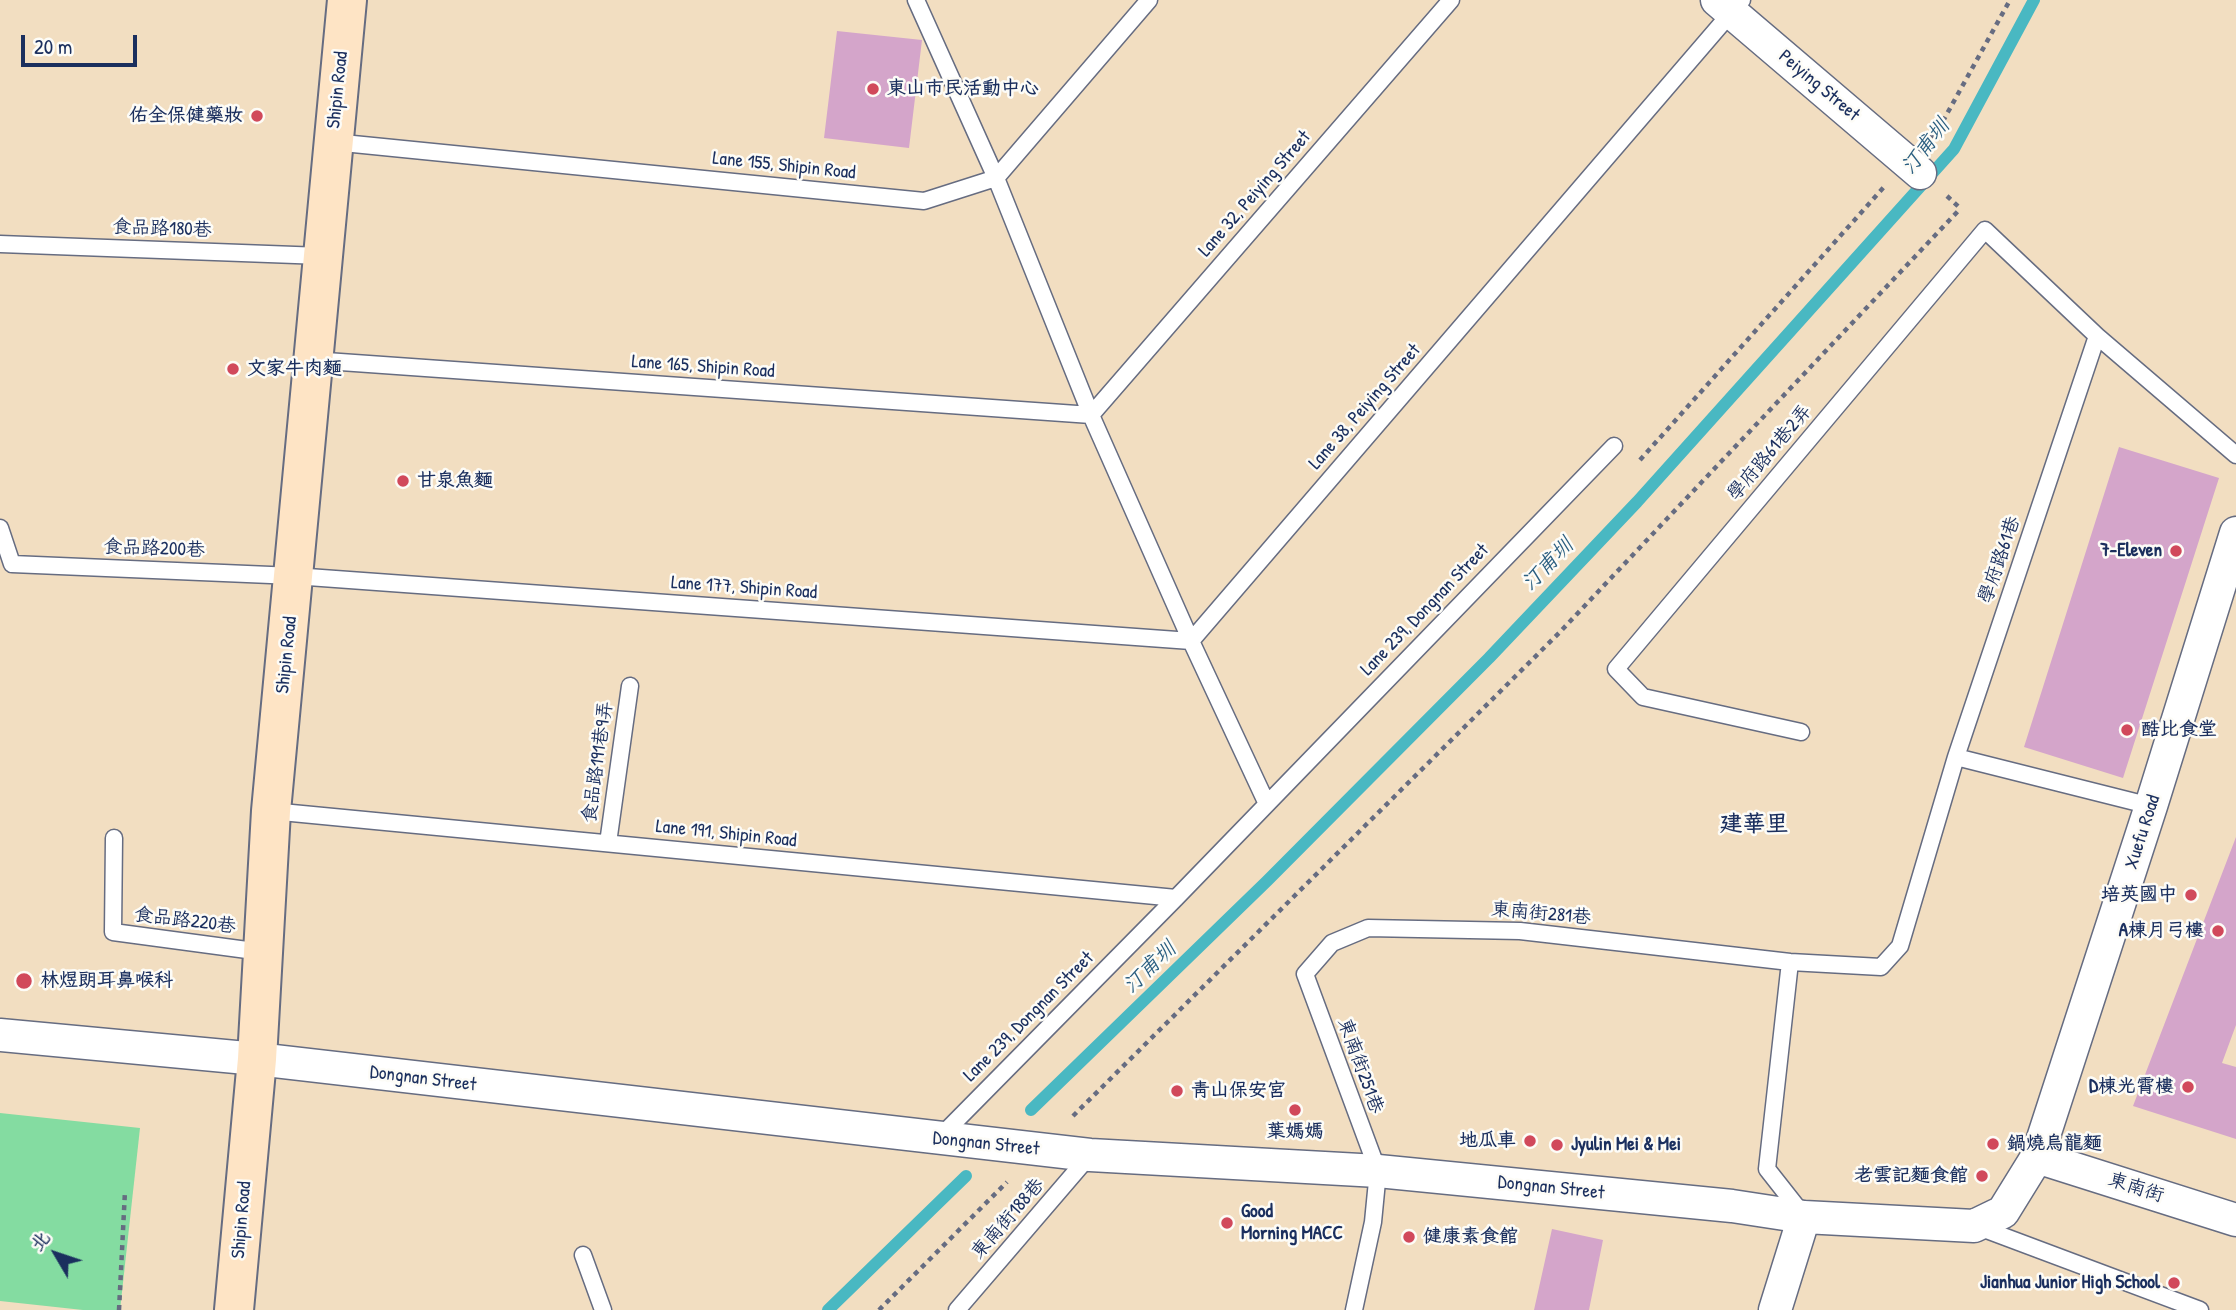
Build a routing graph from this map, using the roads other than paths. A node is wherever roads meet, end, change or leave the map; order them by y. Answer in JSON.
{"nodes":[{"id":1,"x":347,"y":0,"type":"edge"},
{"id":2,"x":916,"y":0,"type":"edge"},
{"id":3,"x":1149,"y":0,"type":"edge"},
{"id":4,"x":1451,"y":0,"type":"edge"},
{"id":5,"x":1731,"y":4,"type":"edge"},
{"id":6,"x":332,"y":142,"type":"junction"},
{"id":7,"x":1913,"y":167,"type":"road end"},
{"id":8,"x":996,"y":178,"type":"junction"},
{"id":9,"x":0,"y":244,"type":"edge"},
{"id":10,"x":322,"y":256,"type":"junction"},
{"id":11,"x":2097,"y":336,"type":"junction"},
{"id":12,"x":312,"y":360,"type":"junction"},
{"id":13,"x":1091,"y":415,"type":"junction"},
{"id":14,"x":1614,"y":446,"type":"dead end"},
{"id":15,"x":2236,"y":455,"type":"edge"},
{"id":16,"x":0,"y":528,"type":"edge"},
{"id":17,"x":2236,"y":533,"type":"edge"},
{"id":18,"x":12,"y":564,"type":"junction"},
{"id":19,"x":0,"y":576,"type":"edge"},
{"id":20,"x":294,"y":576,"type":"junction"},
{"id":21,"x":1191,"y":641,"type":"junction"},
{"id":22,"x":630,"y":686,"type":"dead end"},
{"id":23,"x":1801,"y":732,"type":"dead end"},
{"id":24,"x":1956,"y":757,"type":"junction"},
{"id":25,"x":1267,"y":804,"type":"junction"},
{"id":26,"x":2151,"y":806,"type":"junction"},
{"id":27,"x":271,"y":811,"type":"junction"},
{"id":28,"x":114,"y":838,"type":"dead end"},
{"id":29,"x":608,"y":843,"type":"junction"},
{"id":30,"x":1176,"y":898,"type":"junction"},
{"id":31,"x":262,"y":952,"type":"junction"},
{"id":32,"x":1790,"y":962,"type":"junction"},
{"id":33,"x":1881,"y":967,"type":"joint"},
{"id":34,"x":1305,"y":974,"type":"joint"},
{"id":35,"x":0,"y":1034,"type":"edge"},
{"id":36,"x":257,"y":1059,"type":"junction"},
{"id":37,"x":938,"y":1139,"type":"junction"},
{"id":38,"x":1090,"y":1155,"type":"junction"},
{"id":39,"x":2037,"y":1157,"type":"junction"},
{"id":40,"x":1378,"y":1171,"type":"junction"},
{"id":41,"x":1804,"y":1217,"type":"junction"},
{"id":42,"x":2236,"y":1220,"type":"edge"},
{"id":43,"x":1974,"y":1226,"type":"junction"},
{"id":44,"x":583,"y":1255,"type":"dead end"},
{"id":45,"x":234,"y":1310,"type":"edge"},
{"id":46,"x":603,"y":1310,"type":"edge"},
{"id":47,"x":957,"y":1310,"type":"edge"},
{"id":48,"x":1354,"y":1310,"type":"edge"},
{"id":49,"x":1776,"y":1310,"type":"edge"},
{"id":50,"x":2200,"y":1310,"type":"edge"}],
"edges":[{"from":1,"to":6,"type":"street","name":"Shipin Road"},
{"from":2,"to":8,"type":"lane"},
{"from":3,"to":8,"type":"lane"},
{"from":4,"to":13,"type":"lane","name":"Lane 32, Peiying Street"},
{"from":5,"to":7,"type":"street","name":"Peiying Street"},
{"from":5,"to":21,"type":"lane","name":"Lane 38, Peiying Street"},
{"from":6,"to":8,"type":"lane","name":"Lane 155, Shipin Road"},
{"from":6,"to":10,"type":"street","name":"Shipin Road"},
{"from":8,"to":13,"type":"lane"},
{"from":9,"to":10,"type":"lane","name":"食品路180巷"},
{"from":10,"to":12,"type":"street","name":"Shipin Road"},
{"from":11,"to":15,"type":"lane"},
{"from":11,"to":23,"type":"lane","name":"學府路61巷2弄"},
{"from":11,"to":24,"type":"lane","name":"學府路61巷"},
{"from":12,"to":13,"type":"lane","name":"Lane 165, Shipin Road"},
{"from":12,"to":20,"type":"street","name":"Shipin Road"},
{"from":13,"to":21,"type":"lane"},
{"from":14,"to":25,"type":"lane","name":"Lane 239, Dongnan Street"},
{"from":16,"to":18,"type":"lane"},
{"from":17,"to":26,"type":"street","name":"Xuefu Road"},
{"from":18,"to":19,"type":"lane"},
{"from":18,"to":20,"type":"lane","name":"食品路200巷"},
{"from":20,"to":21,"type":"lane","name":"Lane 177, Shipin Road"},
{"from":20,"to":27,"type":"street","name":"Shipin Road"},
{"from":21,"to":25,"type":"lane"},
{"from":22,"to":29,"type":"lane","name":"食品路191巷9弄"},
{"from":24,"to":26,"type":"lane"},
{"from":24,"to":33,"type":"lane","name":"學府路61巷"},
{"from":25,"to":30,"type":"lane","name":"Lane 239, Dongnan Street"},
{"from":26,"to":39,"type":"street","name":"Xuefu Road"},
{"from":27,"to":29,"type":"lane","name":"Lane 191, Shipin Road"},
{"from":27,"to":31,"type":"street","name":"Shipin Road"},
{"from":28,"to":31,"type":"lane","name":"食品路220巷"},
{"from":29,"to":30,"type":"lane","name":"Lane 191, Shipin Road"},
{"from":30,"to":37,"type":"lane","name":"Lane 239, Dongnan Street"},
{"from":31,"to":36,"type":"street","name":"Shipin Road"},
{"from":32,"to":33,"type":"lane","name":"東南街281巷"},
{"from":32,"to":34,"type":"lane","name":"東南街281巷"},
{"from":32,"to":41,"type":"lane"},
{"from":34,"to":40,"type":"lane","name":"東南街251巷"},
{"from":35,"to":36,"type":"street","name":"Dongnan Street"},
{"from":36,"to":37,"type":"street","name":"Dongnan Street"},
{"from":36,"to":45,"type":"street","name":"Shipin Road"},
{"from":37,"to":38,"type":"street","name":"Dongnan Street"},
{"from":38,"to":40,"type":"street","name":"Dongnan Street"},
{"from":38,"to":47,"type":"lane","name":"東南街188巷"},
{"from":39,"to":42,"type":"street","name":"東南街"},
{"from":39,"to":43,"type":"street","name":"Xuefu Road"},
{"from":40,"to":41,"type":"street","name":"Dongnan Street"},
{"from":40,"to":48,"type":"lane"},
{"from":41,"to":43,"type":"street","name":"Dongnan Street"},
{"from":41,"to":49,"type":"street"},
{"from":43,"to":50,"type":"lane"},
{"from":44,"to":46,"type":"lane"}]}
